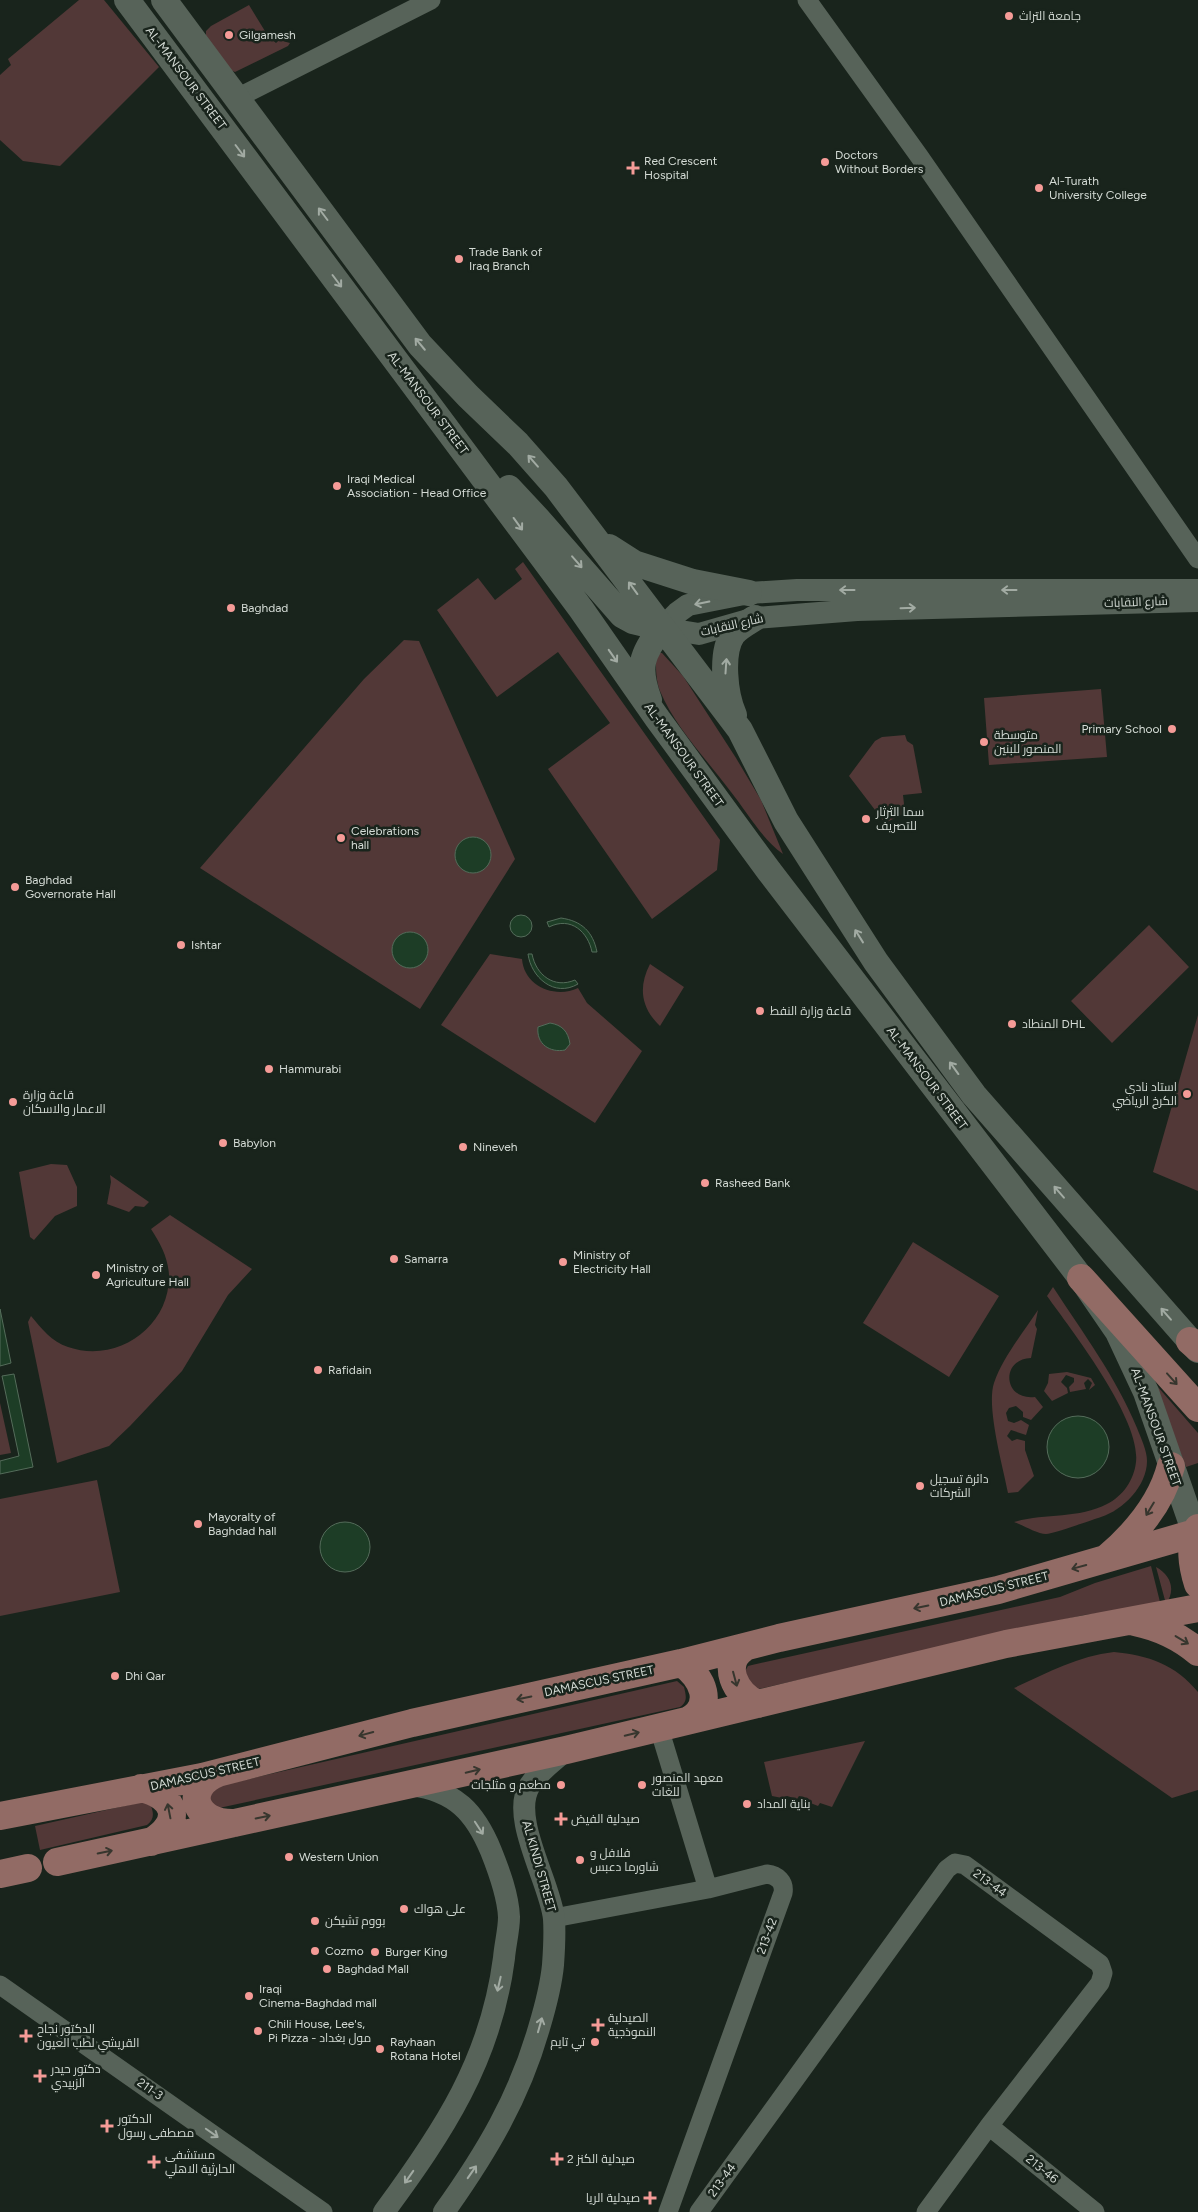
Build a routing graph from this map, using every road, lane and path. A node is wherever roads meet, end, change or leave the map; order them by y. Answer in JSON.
{"nodes":[{"id":1,"x":127,"y":0,"type":"edge"},
{"id":2,"x":164,"y":0,"type":"edge"},
{"id":3,"x":431,"y":0,"type":"edge"},
{"id":4,"x":807,"y":0,"type":"edge"},
{"id":5,"x":237,"y":98,"type":"junction"},
{"id":6,"x":435,"y":412,"type":"junction"},
{"id":7,"x":595,"y":538,"type":"junction"},
{"id":8,"x":1198,"y":559,"type":"edge"},
{"id":9,"x":1198,"y":590,"type":"edge"},
{"id":10,"x":1198,"y":601,"type":"edge"},
{"id":11,"x":752,"y":606,"type":"junction"},
{"id":12,"x":662,"y":628,"type":"junction"},
{"id":13,"x":657,"y":718,"type":"junction"},
{"id":14,"x":740,"y":730,"type":"junction"},
{"id":15,"x":1080,"y":1278,"type":"junction"},
{"id":16,"x":1195,"y":1346,"type":"edge"},
{"id":17,"x":1198,"y":1408,"type":"edge"},
{"id":18,"x":1171,"y":1466,"type":"junction"},
{"id":19,"x":1197,"y":1530,"type":"edge"},
{"id":20,"x":1159,"y":1544,"type":"junction"},
{"id":21,"x":1105,"y":1560,"type":"junction"},
{"id":22,"x":1196,"y":1574,"type":"edge"},
{"id":23,"x":1198,"y":1608,"type":"edge"},
{"id":24,"x":1131,"y":1621,"type":"junction"},
{"id":25,"x":744,"y":1648,"type":"junction"},
{"id":26,"x":1198,"y":1652,"type":"edge"},
{"id":27,"x":682,"y":1663,"type":"junction"},
{"id":28,"x":758,"y":1704,"type":"junction"},
{"id":29,"x":687,"y":1721,"type":"junction"},
{"id":30,"x":659,"y":1728,"type":"junction"},
{"id":31,"x":566,"y":1750,"type":"junction"},
{"id":32,"x":218,"y":1773,"type":"junction"},
{"id":33,"x":412,"y":1785,"type":"junction"},
{"id":34,"x":141,"y":1788,"type":"junction"},
{"id":35,"x":0,"y":1816,"type":"edge"},
{"id":36,"x":236,"y":1823,"type":"junction"},
{"id":37,"x":151,"y":1842,"type":"junction"},
{"id":38,"x":57,"y":1862,"type":"dead end"},
{"id":39,"x":28,"y":1868,"type":"dead end"},
{"id":40,"x":0,"y":1874,"type":"edge"},
{"id":41,"x":708,"y":1889,"type":"junction"},
{"id":42,"x":554,"y":1918,"type":"junction"},
{"id":43,"x":0,"y":1985,"type":"edge"},
{"id":44,"x":989,"y":2126,"type":"junction"},
{"id":45,"x":323,"y":2212,"type":"edge"},
{"id":46,"x":384,"y":2212,"type":"edge"},
{"id":47,"x":444,"y":2212,"type":"edge"},
{"id":48,"x":668,"y":2212,"type":"edge"},
{"id":49,"x":699,"y":2212,"type":"edge"},
{"id":50,"x":926,"y":2212,"type":"edge"},
{"id":51,"x":1095,"y":2212,"type":"edge"}],
"edges":[{"from":1,"to":6,"type":"main road","name":"AL-MANSOUR STREET","one_way":true},
{"from":2,"to":5,"type":"main road"},
{"from":3,"to":5,"type":"street"},
{"from":4,"to":8,"type":"street"},
{"from":7,"to":5,"type":"main road","one_way":true},
{"from":6,"to":12,"type":"main road","one_way":true},
{"from":6,"to":13,"type":"main road","name":"AL-MANSOUR STREET","one_way":true},
{"from":7,"to":11,"type":"main road"},
{"from":12,"to":7,"type":"main road","one_way":true},
{"from":9,"to":11,"type":"street","name":"شارع النقابات","one_way":true},
{"from":11,"to":10,"type":"street","name":"شارع النقابات","one_way":true},
{"from":11,"to":12,"type":"street","name":"شارع النقابات"},
{"from":11,"to":12,"type":"street","name":"شارع النقابات","one_way":true},
{"from":14,"to":11,"type":"main road","one_way":true},
{"from":12,"to":13,"type":"main road"},
{"from":12,"to":14,"type":"main road"},
{"from":13,"to":15,"type":"main road","name":"AL-MANSOUR STREET"},
{"from":16,"to":14,"type":"main road","one_way":true},
{"from":15,"to":17,"type":"main road","one_way":true},
{"from":15,"to":18,"type":"main road","name":"AL-MANSOUR STREET"},
{"from":18,"to":19,"type":"main road","name":"AL-MANSOUR STREET"},
{"from":18,"to":21,"type":"main road","one_way":true},
{"from":19,"to":20,"type":"main road","name":"DAMASCUS STREET"},
{"from":19,"to":22,"type":"main road"},
{"from":20,"to":21,"type":"main road","name":"DAMASCUS STREET"},
{"from":20,"to":22,"type":"main road"},
{"from":21,"to":25,"type":"main road","name":"DAMASCUS STREET","one_way":true},
{"from":23,"to":24,"type":"main road"},
{"from":24,"to":26,"type":"main road","one_way":true},
{"from":24,"to":28,"type":"main road"},
{"from":25,"to":27,"type":"main road","name":"DAMASCUS STREET"},
{"from":25,"to":28,"type":"main road","one_way":true},
{"from":27,"to":29,"type":"main road"},
{"from":27,"to":32,"type":"main road","name":"DAMASCUS STREET","one_way":true},
{"from":28,"to":29,"type":"main road"},
{"from":29,"to":30,"type":"main road"},
{"from":31,"to":30,"type":"main road","one_way":true},
{"from":30,"to":41,"type":"street"},
{"from":33,"to":31,"type":"main road","one_way":true},
{"from":31,"to":42,"type":"street","name":"AL KINDI STREET"},
{"from":32,"to":34,"type":"main road","name":"DAMASCUS STREET"},
{"from":32,"to":36,"type":"main road"},
{"from":36,"to":33,"type":"main road","one_way":true},
{"from":33,"to":46,"type":"street","one_way":true},
{"from":34,"to":35,"type":"main road","name":"DAMASCUS STREET"},
{"from":37,"to":34,"type":"main road","one_way":true},
{"from":36,"to":37,"type":"main road"},
{"from":38,"to":37,"type":"main road","one_way":true},
{"from":39,"to":40,"type":"main road"},
{"from":41,"to":42,"type":"street","name":"213-42"},
{"from":41,"to":48,"type":"street","name":"213-42"},
{"from":47,"to":42,"type":"street","name":"AL KINDI STREET","one_way":true},
{"from":43,"to":45,"type":"street","name":"211-3","one_way":true},
{"from":44,"to":49,"type":"street","name":"213-44"},
{"from":44,"to":50,"type":"street","name":"213-44"},
{"from":44,"to":51,"type":"street","name":"213-46"}]}
